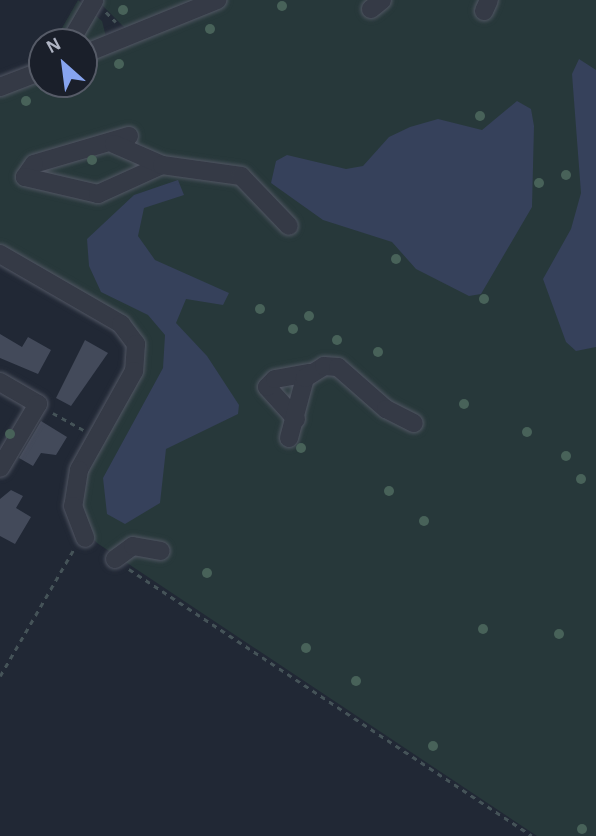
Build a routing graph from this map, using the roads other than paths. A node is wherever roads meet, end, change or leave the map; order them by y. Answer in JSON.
{"nodes":[{"id":1,"x":217,"y":0,"type":"edge"},
{"id":2,"x":94,"y":1,"type":"edge"},
{"id":3,"x":78,"y":28,"type":"edge"},
{"id":4,"x":98,"y":48,"type":"edge"},
{"id":5,"x":28,"y":77,"type":"edge"},
{"id":6,"x":0,"y":88,"type":"edge"},
{"id":7,"x":162,"y":165,"type":"junction"},
{"id":8,"x":289,"y":226,"type":"dead end"},
{"id":9,"x":0,"y":254,"type":"edge"},
{"id":10,"x":309,"y":373,"type":"junction"},
{"id":11,"x":0,"y":382,"type":"edge"},
{"id":12,"x":296,"y":419,"type":"junction"},
{"id":13,"x":414,"y":423,"type":"dead end"},
{"id":14,"x":289,"y":438,"type":"dead end"},
{"id":15,"x":0,"y":468,"type":"edge"},
{"id":16,"x":85,"y":538,"type":"road end"},
{"id":17,"x":161,"y":551,"type":"dead end"},
{"id":18,"x":115,"y":559,"type":"road end"}],
"edges":[{"from":1,"to":4,"type":"street"},
{"from":2,"to":3,"type":"street"},
{"from":5,"to":6,"type":"street"},
{"from":7,"to":7,"type":"street"},
{"from":7,"to":8,"type":"street"},
{"from":9,"to":16,"type":"street"},
{"from":10,"to":12,"type":"street"},
{"from":10,"to":12,"type":"street"},
{"from":10,"to":13,"type":"street"},
{"from":11,"to":15,"type":"street"},
{"from":12,"to":14,"type":"street"},
{"from":17,"to":18,"type":"street"}]}
